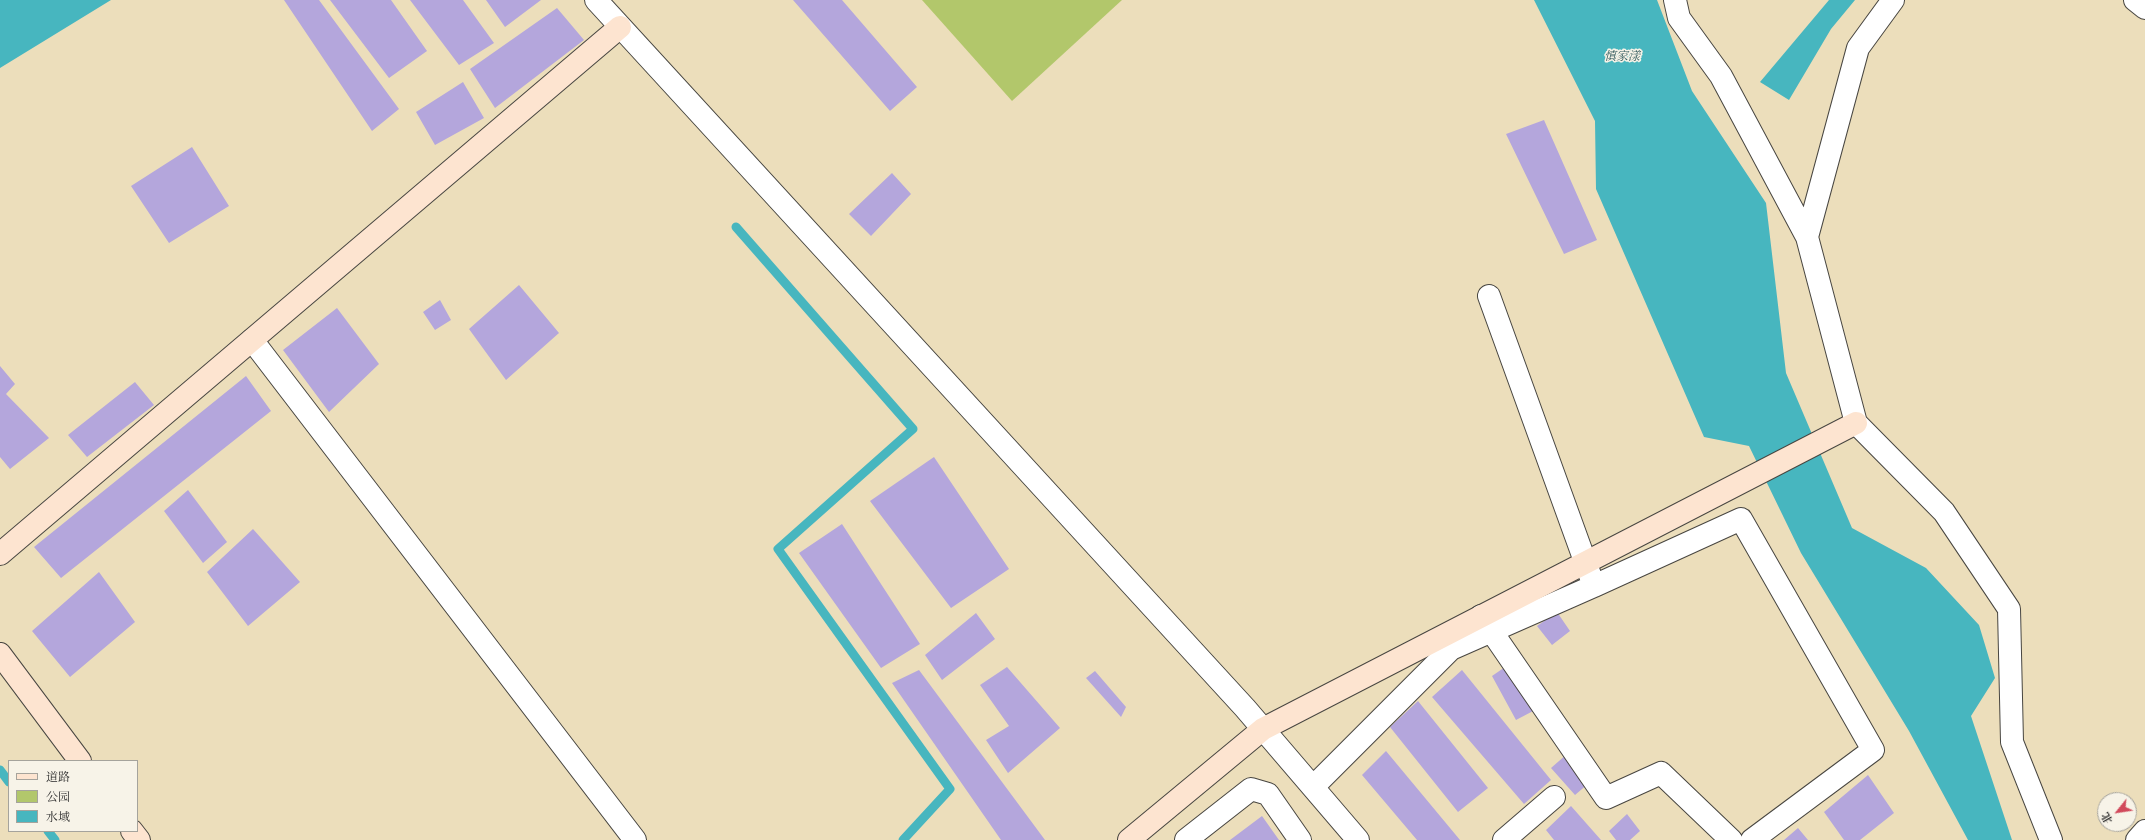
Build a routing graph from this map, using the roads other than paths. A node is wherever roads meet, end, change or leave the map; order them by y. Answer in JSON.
{"nodes":[{"id":1,"x":596,"y":0,"type":"edge"},
{"id":2,"x":1674,"y":0,"type":"edge"},
{"id":3,"x":1893,"y":0,"type":"edge"},
{"id":4,"x":2135,"y":0,"type":"edge"},
{"id":5,"x":2145,"y":8,"type":"edge"},
{"id":6,"x":620,"y":27,"type":"junction"},
{"id":7,"x":1807,"y":237,"type":"junction"},
{"id":8,"x":1489,"y":296,"type":"dead end"},
{"id":9,"x":252,"y":340,"type":"junction"},
{"id":10,"x":1856,"y":423,"type":"junction"},
{"id":11,"x":0,"y":554,"type":"edge"},
{"id":12,"x":1585,"y":562,"type":"junction"},
{"id":13,"x":1594,"y":586,"type":"junction"},
{"id":14,"x":1486,"y":624,"type":"junction"},
{"id":15,"x":0,"y":654,"type":"edge"},
{"id":16,"x":1263,"y":729,"type":"junction"},
{"id":17,"x":79,"y":760,"type":"edge"},
{"id":18,"x":1313,"y":787,"type":"junction"},
{"id":19,"x":1554,"y":797,"type":"dead end"},
{"id":20,"x":2145,"y":830,"type":"edge"},
{"id":21,"x":133,"y":832,"type":"edge"},
{"id":22,"x":139,"y":840,"type":"edge"},
{"id":23,"x":635,"y":840,"type":"edge"},
{"id":24,"x":1129,"y":840,"type":"edge"},
{"id":25,"x":1186,"y":840,"type":"edge"},
{"id":26,"x":1300,"y":840,"type":"edge"},
{"id":27,"x":1358,"y":840,"type":"edge"},
{"id":28,"x":1504,"y":840,"type":"edge"},
{"id":29,"x":1731,"y":840,"type":"edge"},
{"id":30,"x":1752,"y":840,"type":"edge"},
{"id":31,"x":2051,"y":840,"type":"edge"},
{"id":32,"x":2137,"y":840,"type":"edge"}],
"edges":[{"from":1,"to":6,"type":"street"},
{"from":2,"to":7,"type":"street"},
{"from":3,"to":7,"type":"street"},
{"from":4,"to":5,"type":"street"},
{"from":6,"to":9,"type":"street"},
{"from":6,"to":16,"type":"street"},
{"from":7,"to":10,"type":"street"},
{"from":8,"to":12,"type":"street"},
{"from":9,"to":11,"type":"street"},
{"from":9,"to":23,"type":"street"},
{"from":10,"to":12,"type":"street"},
{"from":10,"to":31,"type":"street"},
{"from":12,"to":13,"type":"street"},
{"from":12,"to":14,"type":"street"},
{"from":13,"to":14,"type":"street"},
{"from":13,"to":30,"type":"street"},
{"from":14,"to":16,"type":"street"},
{"from":14,"to":18,"type":"street"},
{"from":14,"to":29,"type":"street"},
{"from":15,"to":17,"type":"street"},
{"from":16,"to":18,"type":"street"},
{"from":16,"to":24,"type":"street"},
{"from":18,"to":27,"type":"street"},
{"from":19,"to":28,"type":"street"},
{"from":20,"to":32,"type":"street"},
{"from":21,"to":22,"type":"street"},
{"from":25,"to":26,"type":"street"}]}
